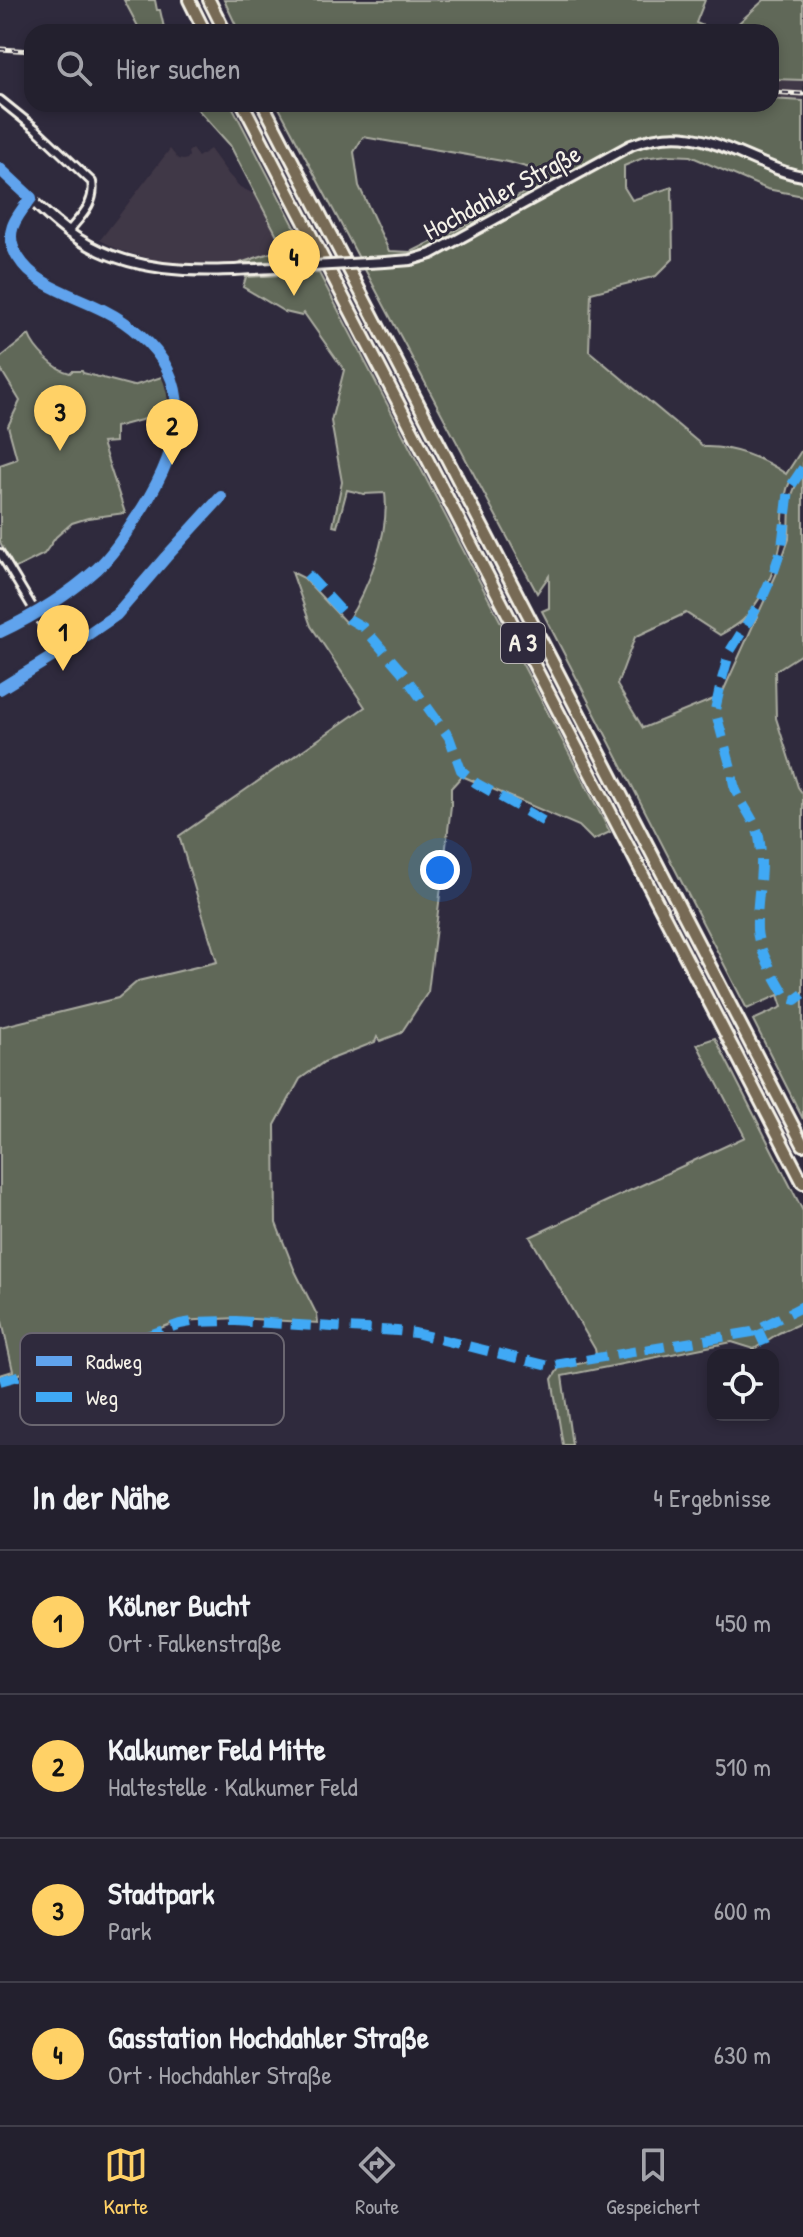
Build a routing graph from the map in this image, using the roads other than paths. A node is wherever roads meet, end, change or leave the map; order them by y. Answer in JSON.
{"nodes":[{"id":1,"x":189,"y":0,"type":"edge"},
{"id":2,"x":209,"y":0,"type":"edge"},
{"id":3,"x":201,"y":24,"type":"edge"},
{"id":4,"x":221,"y":24,"type":"edge"},
{"id":5,"x":0,"y":100,"type":"edge"},
{"id":6,"x":247,"y":112,"type":"edge"},
{"id":7,"x":267,"y":112,"type":"edge"},
{"id":8,"x":0,"y":169,"type":"edge"},
{"id":9,"x":803,"y":176,"type":"edge"},
{"id":10,"x":31,"y":198,"type":"junction"},
{"id":11,"x":68,"y":232,"type":"junction"},
{"id":12,"x":0,"y":554,"type":"edge"},
{"id":13,"x":37,"y":613,"type":"junction"},
{"id":14,"x":0,"y":632,"type":"edge"},
{"id":15,"x":51,"y":638,"type":"dead end"},
{"id":16,"x":803,"y":1145,"type":"edge"},
{"id":17,"x":803,"y":1183,"type":"edge"}],
"edges":[{"from":1,"to":3,"type":"highway"},
{"from":2,"to":4,"type":"highway"},
{"from":5,"to":11,"type":"street"},
{"from":6,"to":17,"type":"highway","number":"A 3"},
{"from":7,"to":16,"type":"highway","number":"A 3"},
{"from":8,"to":10,"type":"main road","name":"Hochdahler Straße"},
{"from":9,"to":11,"type":"main road","name":"Hochdahler Straße","bridge":true},
{"from":10,"to":11,"type":"main road","name":"Hochdahler Straße"},
{"from":10,"to":13,"type":"street"},
{"from":12,"to":13,"type":"street"},
{"from":13,"to":14,"type":"street"},
{"from":13,"to":15,"type":"street"}]}
